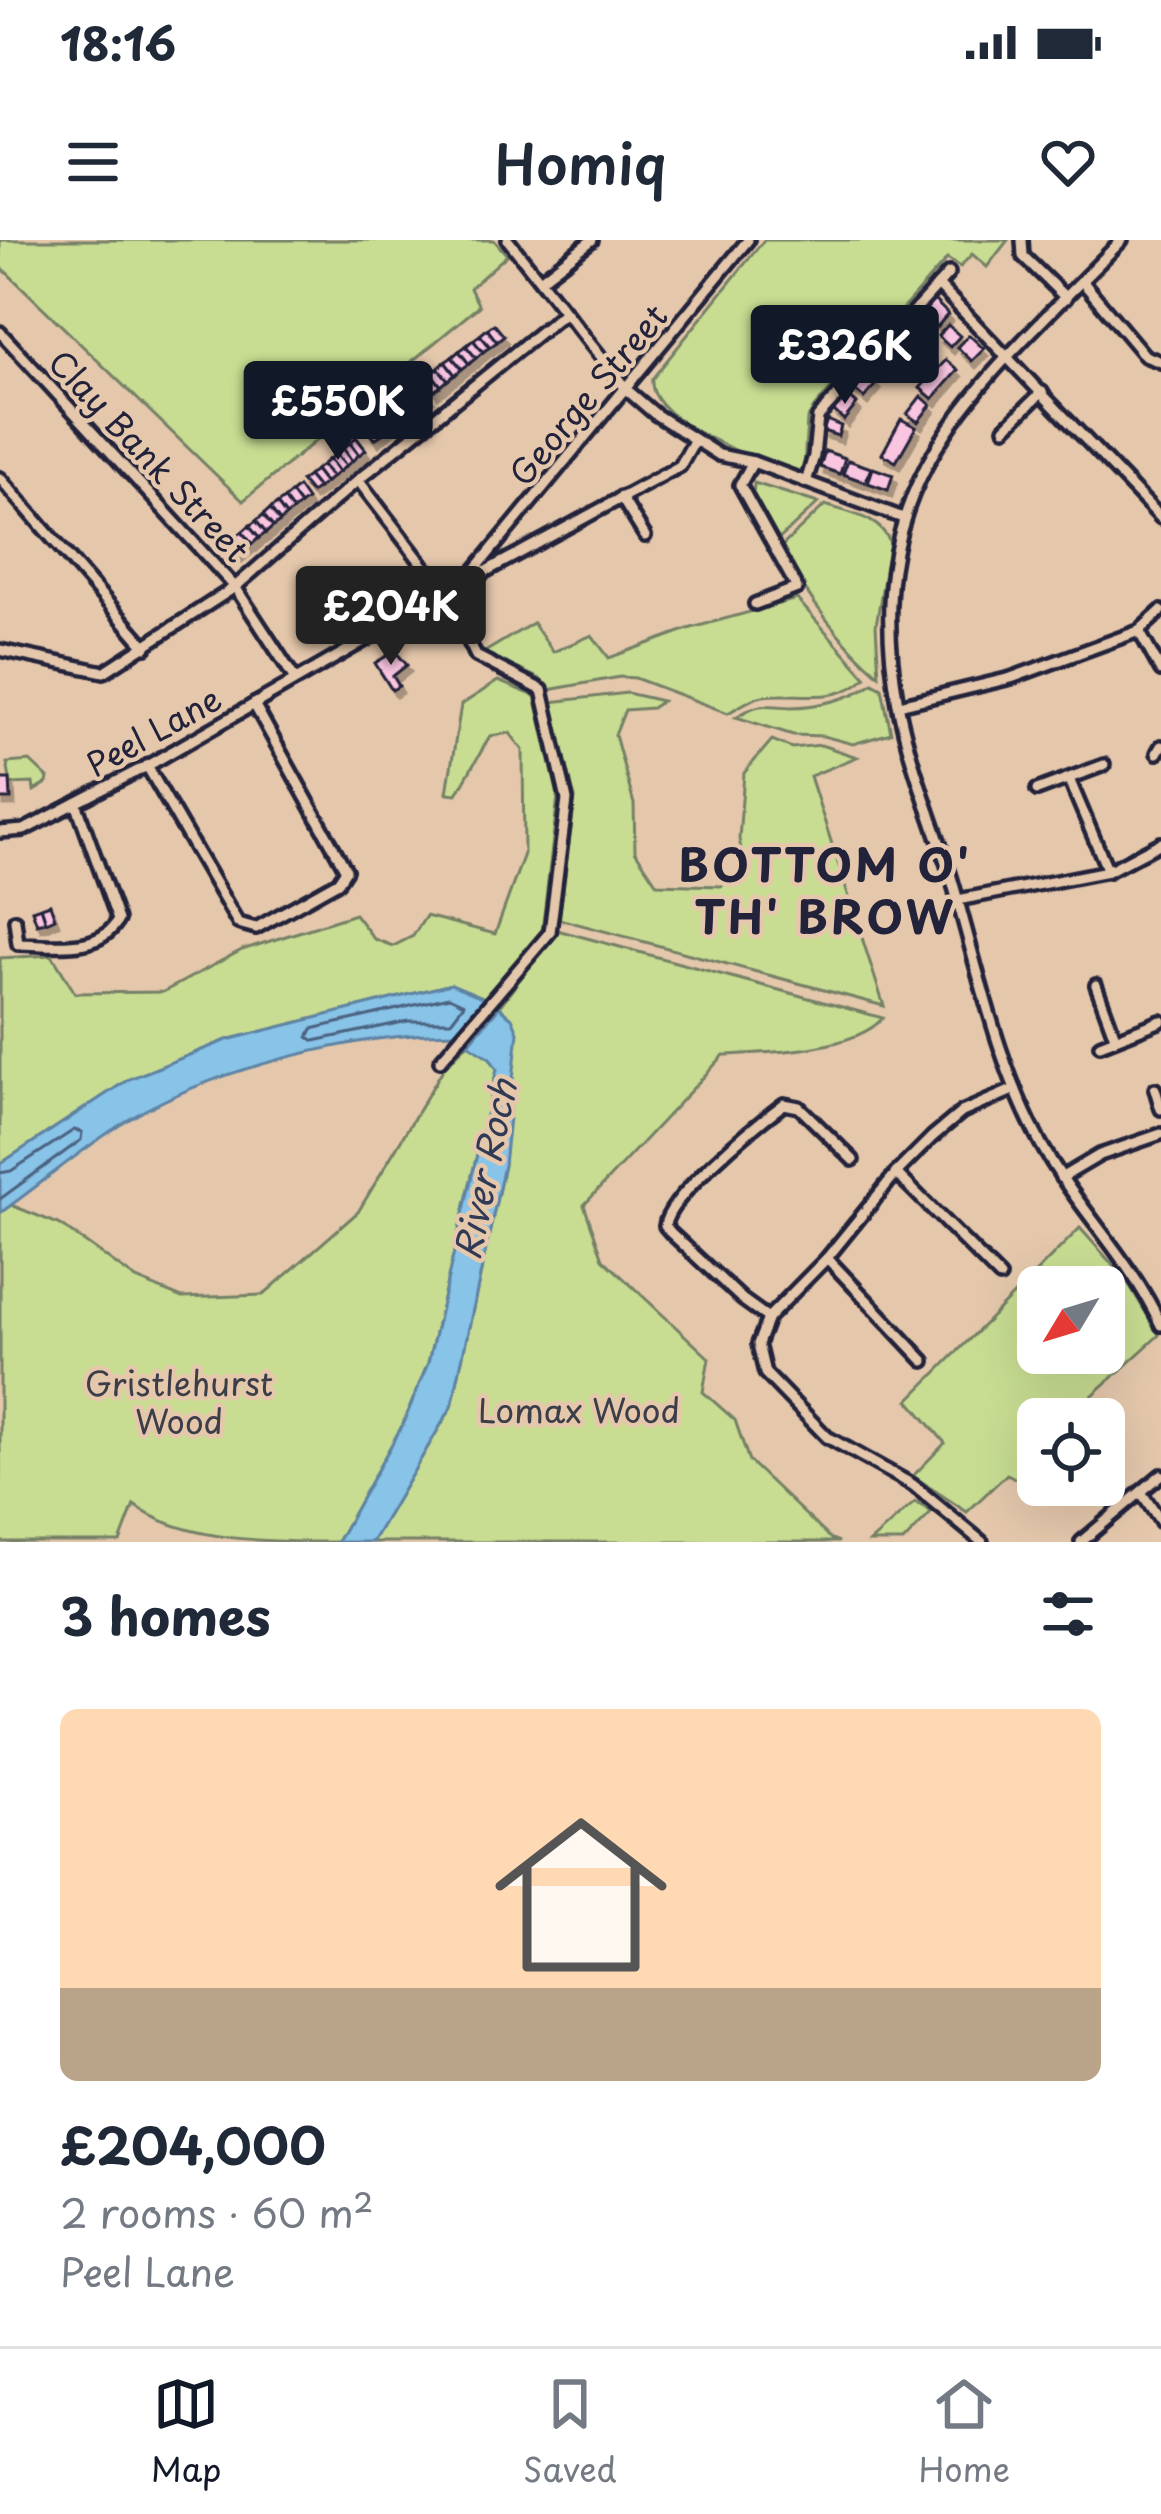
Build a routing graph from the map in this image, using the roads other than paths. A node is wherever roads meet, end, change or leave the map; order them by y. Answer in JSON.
{"nodes":[{"id":1,"x":508,"y":240,"type":"edge"},
{"id":2,"x":592,"y":240,"type":"edge"},
{"id":3,"x":748,"y":240,"type":"edge"},
{"id":4,"x":1022,"y":240,"type":"edge"},
{"id":5,"x":1122,"y":240,"type":"edge"},
{"id":6,"x":949,"y":273,"type":"dead end"},
{"id":7,"x":540,"y":280,"type":"junction"},
{"id":8,"x":1082,"y":281,"type":"junction"},
{"id":9,"x":938,"y":285,"type":"junction"},
{"id":10,"x":1066,"y":298,"type":"junction"},
{"id":11,"x":565,"y":312,"type":"junction"},
{"id":12,"x":0,"y":332,"type":"edge"},
{"id":13,"x":1007,"y":356,"type":"junction"},
{"id":14,"x":1161,"y":362,"type":"edge"},
{"id":15,"x":627,"y":390,"type":"junction"},
{"id":16,"x":1042,"y":392,"type":"junction"},
{"id":17,"x":1005,"y":428,"type":"dead end"},
{"id":18,"x":694,"y":440,"type":"junction"},
{"id":19,"x":754,"y":462,"type":"junction"},
{"id":20,"x":358,"y":480,"type":"junction"},
{"id":21,"x":806,"y":482,"type":"junction"},
{"id":22,"x":2,"y":484,"type":"edge"},
{"id":23,"x":621,"y":497,"type":"junction"},
{"id":24,"x":903,"y":518,"type":"junction"},
{"id":25,"x":1161,"y":518,"type":"edge"},
{"id":26,"x":645,"y":536,"type":"dead end"},
{"id":27,"x":466,"y":582,"type":"junction"},
{"id":28,"x":235,"y":587,"type":"junction"},
{"id":29,"x":446,"y":595,"type":"junction"},
{"id":30,"x":755,"y":604,"type":"dead end"},
{"id":31,"x":1161,"y":611,"type":"edge"},
{"id":32,"x":1139,"y":631,"type":"junction"},
{"id":33,"x":146,"y":647,"type":"junction"},
{"id":34,"x":0,"y":650,"type":"edge"},
{"id":35,"x":1161,"y":671,"type":"edge"},
{"id":36,"x":295,"y":680,"type":"junction"},
{"id":37,"x":254,"y":704,"type":"junction"},
{"id":38,"x":898,"y":705,"type":"junction"},
{"id":39,"x":1104,"y":765,"type":"dead end"},
{"id":40,"x":147,"y":766,"type":"junction"},
{"id":41,"x":1069,"y":779,"type":"junction"},
{"id":42,"x":1037,"y":790,"type":"dead end"},
{"id":43,"x":76,"y":803,"type":"junction"},
{"id":44,"x":0,"y":832,"type":"edge"},
{"id":45,"x":1161,"y":843,"type":"edge"},
{"id":46,"x":1108,"y":871,"type":"junction"},
{"id":47,"x":958,"y":900,"type":"junction"},
{"id":48,"x":15,"y":920,"type":"dead end"},
{"id":49,"x":1096,"y":985,"type":"dead end"},
{"id":50,"x":1161,"y":1021,"type":"edge"},
{"id":51,"x":1115,"y":1037,"type":"junction"},
{"id":52,"x":1100,"y":1045,"type":"dead end"},
{"id":53,"x":440,"y":1061,"type":"dead end"},
{"id":54,"x":1155,"y":1089,"type":"dead end"},
{"id":55,"x":1015,"y":1090,"type":"junction"},
{"id":56,"x":1161,"y":1109,"type":"edge"},
{"id":57,"x":1161,"y":1134,"type":"edge"},
{"id":58,"x":854,"y":1160,"type":"dead end"},
{"id":59,"x":896,"y":1173,"type":"junction"},
{"id":60,"x":1061,"y":1178,"type":"junction"},
{"id":61,"x":827,"y":1258,"type":"junction"},
{"id":62,"x":1000,"y":1276,"type":"dead end"},
{"id":63,"x":1158,"y":1308,"type":"edge"},
{"id":64,"x":768,"y":1318,"type":"junction"},
{"id":65,"x":1161,"y":1325,"type":"edge"},
{"id":66,"x":924,"y":1361,"type":"dead end"},
{"id":67,"x":1161,"y":1475,"type":"edge"},
{"id":68,"x":1141,"y":1492,"type":"junction"},
{"id":69,"x":1161,"y":1522,"type":"edge"},
{"id":70,"x":982,"y":1542,"type":"edge"},
{"id":71,"x":1081,"y":1542,"type":"edge"}],
"edges":[{"from":1,"to":7,"type":"street"},
{"from":2,"to":7,"type":"street"},
{"from":3,"to":15,"type":"street","name":"George Street"},
{"from":4,"to":10,"type":"street"},
{"from":5,"to":8,"type":"street"},
{"from":6,"to":9,"type":"street"},
{"from":7,"to":11,"type":"street"},
{"from":8,"to":10,"type":"street"},
{"from":8,"to":14,"type":"street"},
{"from":9,"to":13,"type":"street"},
{"from":9,"to":21,"type":"street"},
{"from":10,"to":13,"type":"street"},
{"from":11,"to":15,"type":"street"},
{"from":11,"to":20,"type":"street"},
{"from":12,"to":28,"type":"street","name":"Clay Bank Street"},
{"from":13,"to":16,"type":"street"},
{"from":13,"to":24,"type":"street"},
{"from":15,"to":18,"type":"street"},
{"from":15,"to":27,"type":"street","name":"George Street"},
{"from":16,"to":17,"type":"street"},
{"from":16,"to":25,"type":"street"},
{"from":18,"to":19,"type":"street"},
{"from":18,"to":23,"type":"street","name":"Peel Lane"},
{"from":19,"to":21,"type":"street"},
{"from":19,"to":30,"type":"street"},
{"from":20,"to":28,"type":"street"},
{"from":20,"to":29,"type":"street"},
{"from":21,"to":24,"type":"street"},
{"from":22,"to":33,"type":"street"},
{"from":23,"to":26,"type":"street"},
{"from":23,"to":27,"type":"street","name":"Peel Lane"},
{"from":24,"to":38,"type":"street"},
{"from":27,"to":29,"type":"street","name":"Peel Lane"},
{"from":28,"to":33,"type":"street"},
{"from":28,"to":36,"type":"street","name":"Clay Bank Street"},
{"from":29,"to":36,"type":"street","name":"Peel Lane"},
{"from":29,"to":53,"type":"street"},
{"from":31,"to":32,"type":"street"},
{"from":32,"to":35,"type":"street"},
{"from":32,"to":38,"type":"street"},
{"from":33,"to":34,"type":"street"},
{"from":36,"to":37,"type":"street","name":"Peel Lane"},
{"from":37,"to":40,"type":"street","name":"Peel Lane"},
{"from":37,"to":40,"type":"street"},
{"from":38,"to":47,"type":"street"},
{"from":39,"to":41,"type":"street"},
{"from":40,"to":43,"type":"street","name":"Peel Lane"},
{"from":41,"to":42,"type":"street"},
{"from":41,"to":46,"type":"street"},
{"from":43,"to":44,"type":"street","name":"Peel Lane"},
{"from":43,"to":48,"type":"street"},
{"from":45,"to":46,"type":"street"},
{"from":46,"to":47,"type":"street"},
{"from":47,"to":55,"type":"street"},
{"from":49,"to":51,"type":"street"},
{"from":50,"to":51,"type":"street"},
{"from":51,"to":52,"type":"street"},
{"from":54,"to":56,"type":"street"},
{"from":55,"to":59,"type":"street"},
{"from":55,"to":60,"type":"street"},
{"from":57,"to":60,"type":"street"},
{"from":58,"to":64,"type":"street"},
{"from":59,"to":61,"type":"street"},
{"from":59,"to":62,"type":"street"},
{"from":60,"to":63,"type":"street"},
{"from":61,"to":64,"type":"street"},
{"from":61,"to":66,"type":"street"},
{"from":63,"to":65,"type":"street"},
{"from":64,"to":70,"type":"street"},
{"from":67,"to":68,"type":"street"},
{"from":68,"to":69,"type":"street"},
{"from":68,"to":71,"type":"street"}]}
